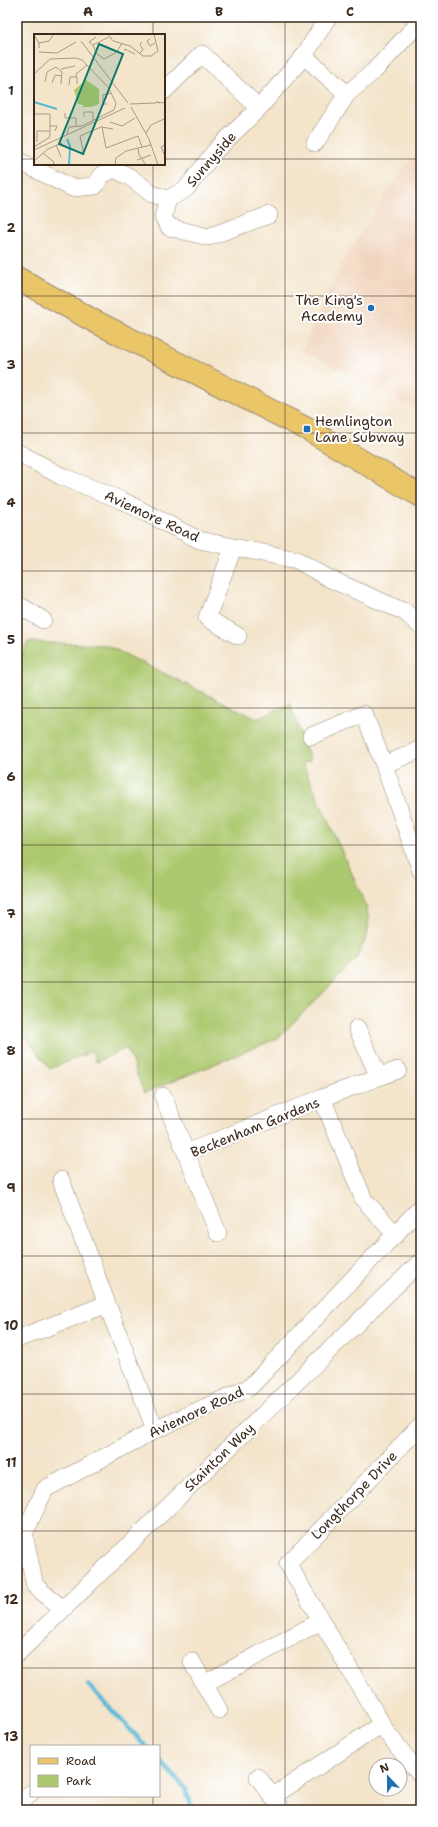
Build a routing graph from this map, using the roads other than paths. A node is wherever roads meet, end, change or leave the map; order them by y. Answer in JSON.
{"nodes":[{"id":1,"x":328,"y":17,"type":"edge"},
{"id":2,"x":416,"y":27,"type":"dead end"},
{"id":3,"x":304,"y":56,"type":"junction"},
{"id":4,"x":165,"y":89,"type":"edge"},
{"id":5,"x":346,"y":94,"type":"junction"},
{"id":6,"x":259,"y":108,"type":"junction"},
{"id":7,"x":315,"y":144,"type":"dead end"},
{"id":8,"x":17,"y":160,"type":"edge"},
{"id":9,"x":168,"y":199,"type":"junction"},
{"id":10,"x":269,"y":215,"type":"dead end"},
{"id":11,"x":17,"y":278,"type":"edge"},
{"id":12,"x":17,"y":452,"type":"edge"},
{"id":13,"x":421,"y":496,"type":"edge"},
{"id":14,"x":233,"y":548,"type":"junction"},
{"id":15,"x":17,"y":604,"type":"edge"},
{"id":16,"x":42,"y":620,"type":"dead end"},
{"id":17,"x":421,"y":626,"type":"edge"},
{"id":18,"x":238,"y":636,"type":"dead end"},
{"id":19,"x":311,"y":736,"type":"dead end"},
{"id":20,"x":421,"y":749,"type":"edge"},
{"id":21,"x":384,"y":765,"type":"junction"},
{"id":22,"x":421,"y":871,"type":"edge"},
{"id":23,"x":357,"y":1028,"type":"dead end"},
{"id":24,"x":398,"y":1070,"type":"dead end"},
{"id":25,"x":379,"y":1077,"type":"junction"},
{"id":26,"x":163,"y":1096,"type":"dead end"},
{"id":27,"x":322,"y":1098,"type":"junction"},
{"id":28,"x":186,"y":1153,"type":"junction"},
{"id":29,"x":61,"y":1180,"type":"dead end"},
{"id":30,"x":421,"y":1207,"type":"edge"},
{"id":31,"x":218,"y":1233,"type":"dead end"},
{"id":32,"x":396,"y":1235,"type":"junction"},
{"id":33,"x":421,"y":1262,"type":"edge"},
{"id":34,"x":107,"y":1304,"type":"junction"},
{"id":35,"x":17,"y":1338,"type":"edge"},
{"id":36,"x":421,"y":1425,"type":"edge"},
{"id":37,"x":155,"y":1430,"type":"junction"},
{"id":38,"x":63,"y":1609,"type":"junction"},
{"id":39,"x":321,"y":1621,"type":"junction"},
{"id":40,"x":17,"y":1654,"type":"edge"},
{"id":41,"x":192,"y":1662,"type":"dead end"},
{"id":42,"x":204,"y":1684,"type":"junction"},
{"id":43,"x":219,"y":1710,"type":"dead end"},
{"id":44,"x":382,"y":1724,"type":"junction"},
{"id":45,"x":258,"y":1776,"type":"dead end"},
{"id":46,"x":421,"y":1776,"type":"edge"},
{"id":47,"x":30,"y":1794,"type":"edge"},
{"id":48,"x":277,"y":1804,"type":"edge"},
{"id":49,"x":17,"y":1806,"type":"edge"}],
"edges":[{"from":1,"to":3,"type":"street","name":"Sunnyside"},
{"from":2,"to":5,"type":"street"},
{"from":3,"to":5,"type":"street"},
{"from":3,"to":6,"type":"street","name":"Sunnyside"},
{"from":4,"to":6,"type":"street"},
{"from":5,"to":7,"type":"street"},
{"from":6,"to":9,"type":"street","name":"Sunnyside"},
{"from":8,"to":9,"type":"street"},
{"from":9,"to":10,"type":"street"},
{"from":11,"to":13,"type":"main road"},
{"from":12,"to":14,"type":"street","name":"Aviemore Road"},
{"from":14,"to":17,"type":"street","name":"Aviemore Road"},
{"from":14,"to":18,"type":"street"},
{"from":15,"to":16,"type":"street"},
{"from":19,"to":21,"type":"street"},
{"from":20,"to":21,"type":"street"},
{"from":21,"to":22,"type":"street"},
{"from":23,"to":25,"type":"street"},
{"from":24,"to":25,"type":"street"},
{"from":25,"to":27,"type":"street"},
{"from":26,"to":28,"type":"street"},
{"from":27,"to":28,"type":"street","name":"Beckenham Gardens"},
{"from":27,"to":32,"type":"street","name":"Beckenham Gardens"},
{"from":28,"to":31,"type":"street","name":"Beckenham Gardens"},
{"from":29,"to":34,"type":"street"},
{"from":30,"to":32,"type":"street","name":"Aviemore Road"},
{"from":32,"to":37,"type":"street","name":"Aviemore Road"},
{"from":33,"to":38,"type":"street","name":"Stainton Way"},
{"from":34,"to":35,"type":"street"},
{"from":34,"to":37,"type":"street"},
{"from":36,"to":39,"type":"street","name":"Longthorpe Drive"},
{"from":37,"to":38,"type":"street","name":"Aviemore Road"},
{"from":38,"to":40,"type":"street","name":"Stainton Way"},
{"from":39,"to":42,"type":"street"},
{"from":39,"to":44,"type":"street"},
{"from":41,"to":42,"type":"street"},
{"from":42,"to":43,"type":"street"},
{"from":44,"to":46,"type":"street"},
{"from":44,"to":48,"type":"street"},
{"from":45,"to":48,"type":"street"},
{"from":47,"to":49,"type":"street"}]}
